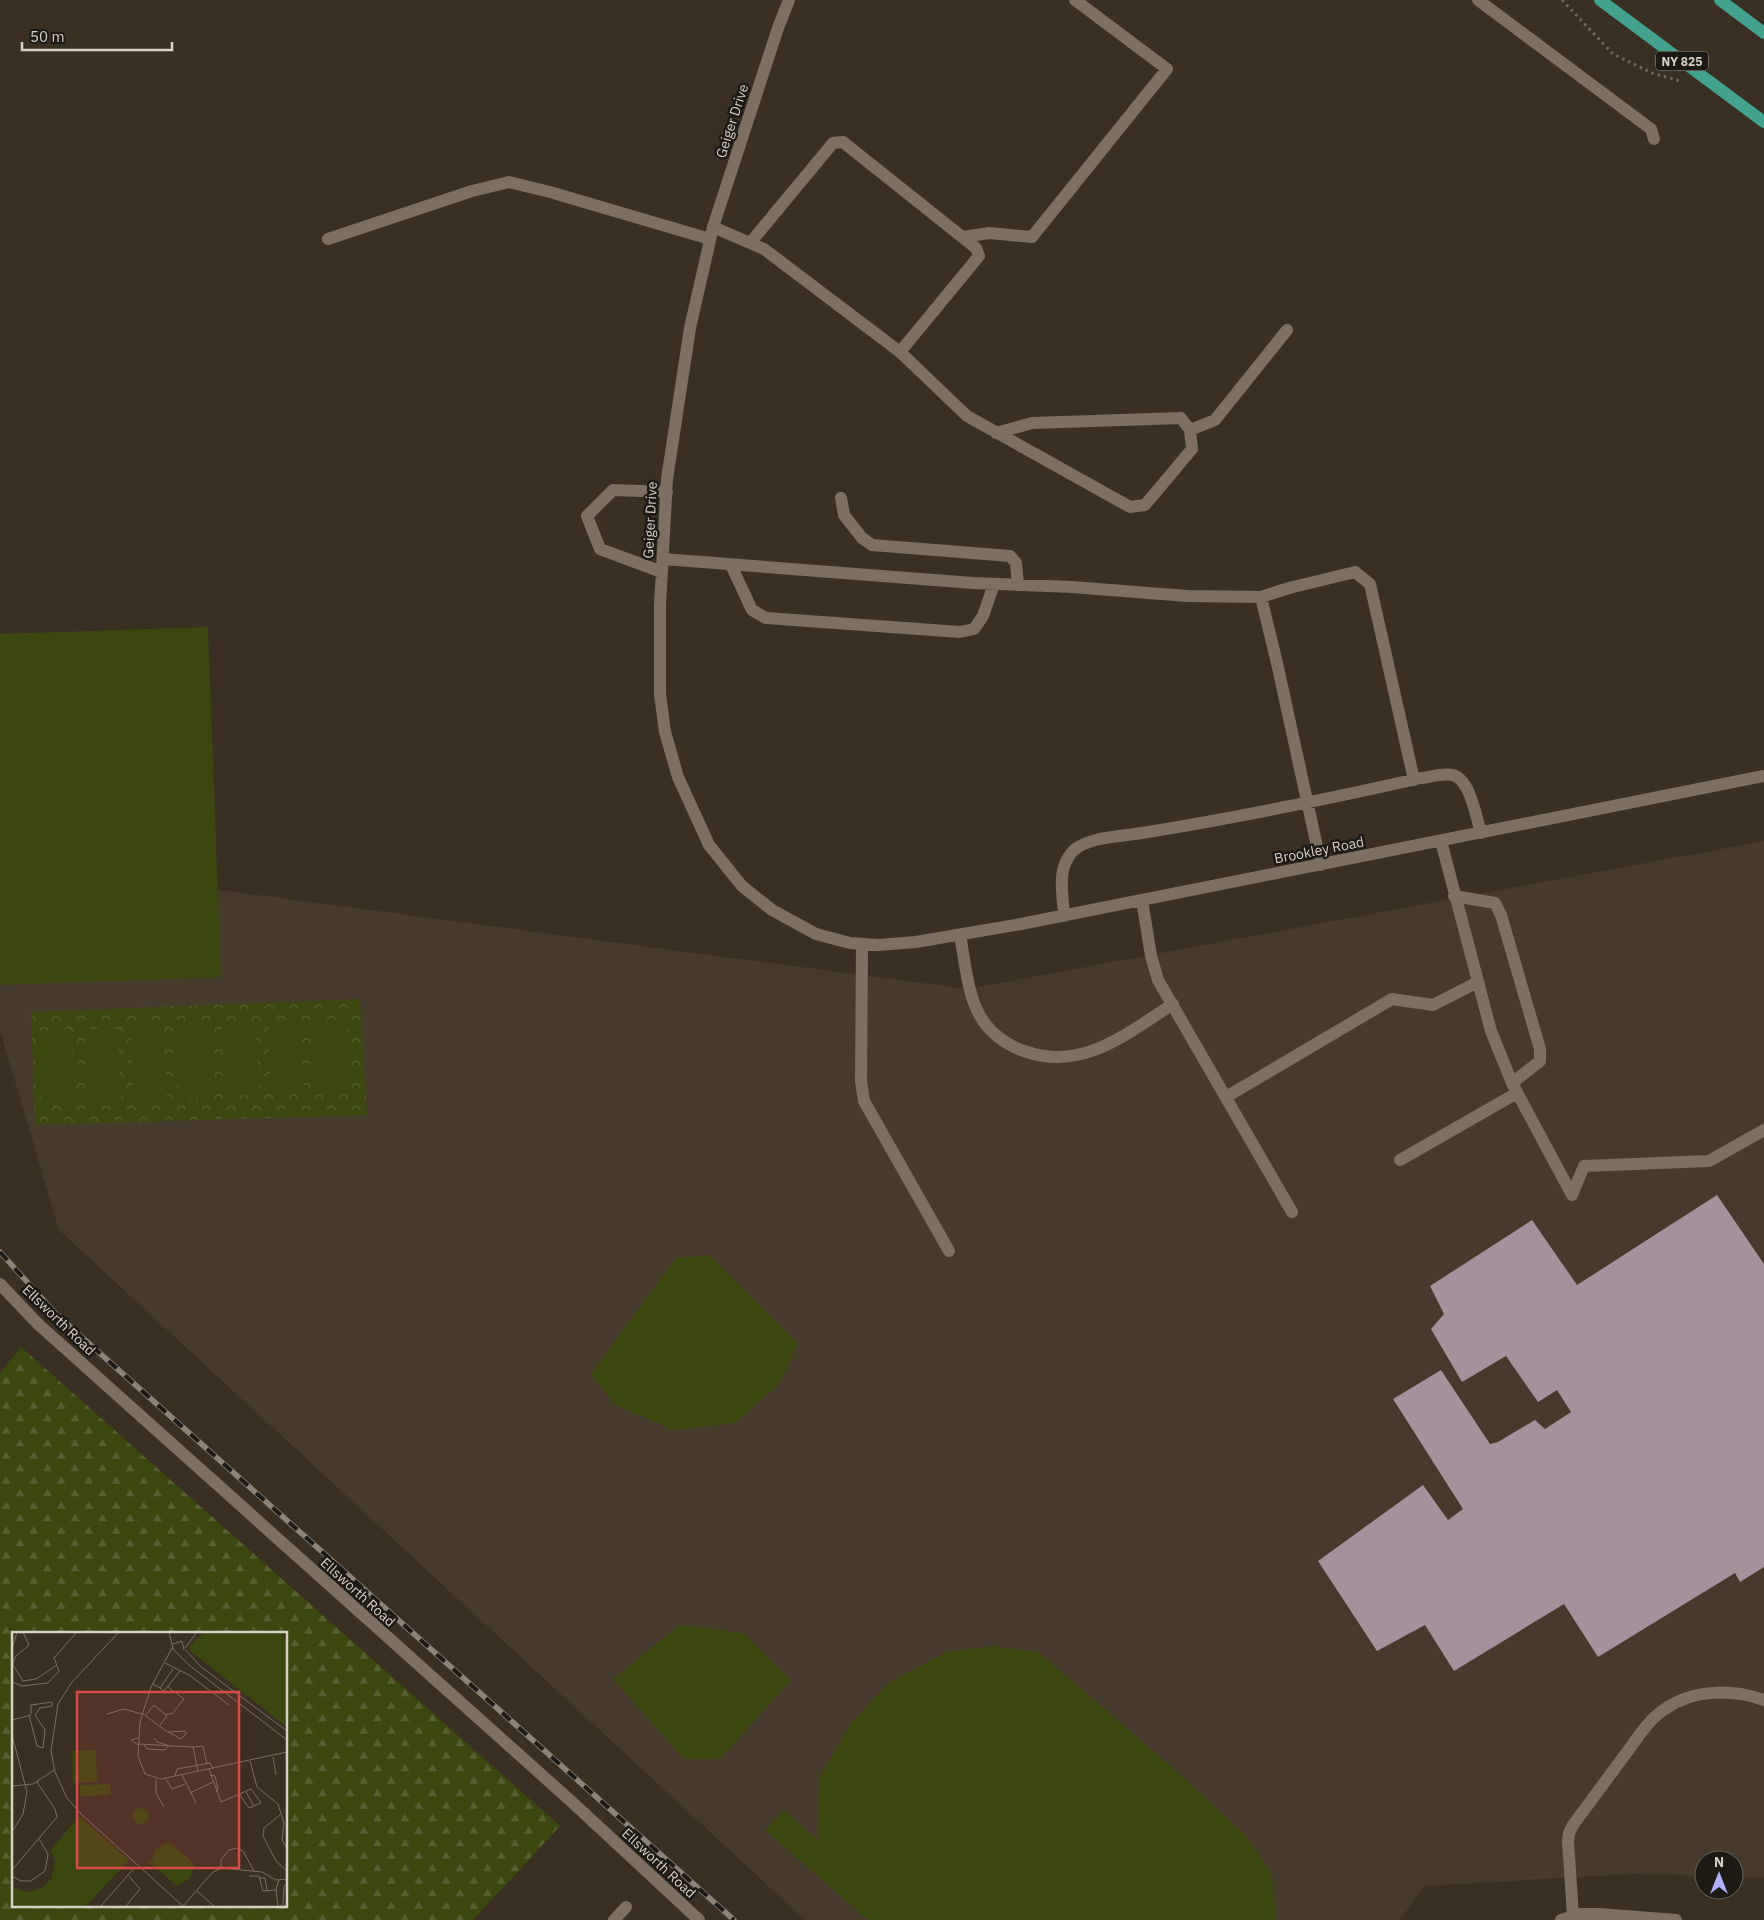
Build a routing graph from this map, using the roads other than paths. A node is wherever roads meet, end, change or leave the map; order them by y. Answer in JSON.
{"nodes":[{"id":1,"x":789,"y":0,"type":"edge"},
{"id":2,"x":1075,"y":0,"type":"edge"},
{"id":3,"x":1478,"y":0,"type":"edge"},
{"id":4,"x":1600,"y":0,"type":"edge"},
{"id":5,"x":1720,"y":0,"type":"edge"},
{"id":6,"x":1764,"y":33,"type":"edge"},
{"id":7,"x":1764,"y":122,"type":"edge"},
{"id":8,"x":1654,"y":139,"type":"dead end"},
{"id":9,"x":711,"y":233,"type":"junction"},
{"id":10,"x":963,"y":237,"type":"junction"},
{"id":11,"x":328,"y":239,"type":"dead end"},
{"id":12,"x":750,"y":244,"type":"junction"},
{"id":13,"x":1287,"y":330,"type":"dead end"},
{"id":14,"x":900,"y":352,"type":"junction"},
{"id":15,"x":1190,"y":430,"type":"junction"},
{"id":16,"x":996,"y":432,"type":"junction"},
{"id":17,"x":667,"y":492,"type":"junction"},
{"id":18,"x":841,"y":498,"type":"dead end"},
{"id":19,"x":663,"y":559,"type":"junction"},
{"id":20,"x":731,"y":565,"type":"junction"},
{"id":21,"x":662,"y":572,"type":"junction"},
{"id":22,"x":994,"y":584,"type":"junction"},
{"id":23,"x":1018,"y":585,"type":"junction"},
{"id":24,"x":1261,"y":597,"type":"junction"},
{"id":25,"x":1764,"y":776,"type":"edge"},
{"id":26,"x":1414,"y":780,"type":"junction"},
{"id":27,"x":1308,"y":802,"type":"junction"},
{"id":28,"x":1481,"y":833,"type":"junction"},
{"id":29,"x":1441,"y":841,"type":"junction"},
{"id":30,"x":1321,"y":865,"type":"junction"},
{"id":31,"x":1454,"y":896,"type":"junction"},
{"id":32,"x":1142,"y":900,"type":"junction"},
{"id":33,"x":1064,"y":916,"type":"junction"},
{"id":34,"x":960,"y":935,"type":"junction"},
{"id":35,"x":862,"y":944,"type":"junction"},
{"id":36,"x":878,"y":945,"type":"joint"},
{"id":37,"x":1478,"y":982,"type":"junction"},
{"id":38,"x":1173,"y":1004,"type":"junction"},
{"id":39,"x":1515,"y":1088,"type":"junction"},
{"id":40,"x":1226,"y":1097,"type":"junction"},
{"id":41,"x":1764,"y":1130,"type":"edge"},
{"id":42,"x":1400,"y":1160,"type":"dead end"},
{"id":43,"x":1292,"y":1212,"type":"dead end"},
{"id":44,"x":949,"y":1251,"type":"dead end"},
{"id":45,"x":0,"y":1284,"type":"edge"},
{"id":46,"x":1764,"y":1700,"type":"edge"},
{"id":47,"x":626,"y":1907,"type":"dead end"},
{"id":48,"x":1567,"y":1918,"type":"edge"},
{"id":49,"x":614,"y":1920,"type":"edge"},
{"id":50,"x":699,"y":1920,"type":"edge"},
{"id":51,"x":1676,"y":1920,"type":"edge"}],
"edges":[{"from":1,"to":9,"type":"street","name":"Geiger Drive"},
{"from":2,"to":10,"type":"street"},
{"from":3,"to":8,"type":"street"},
{"from":4,"to":7,"type":"main road","number":"NY 825"},
{"from":5,"to":6,"type":"main road"},
{"from":9,"to":11,"type":"street"},
{"from":9,"to":12,"type":"street"},
{"from":9,"to":17,"type":"street","name":"Geiger Drive"},
{"from":10,"to":12,"type":"street"},
{"from":10,"to":14,"type":"street"},
{"from":12,"to":14,"type":"street"},
{"from":13,"to":15,"type":"street"},
{"from":14,"to":16,"type":"street"},
{"from":15,"to":16,"type":"street"},
{"from":15,"to":16,"type":"street"},
{"from":17,"to":19,"type":"street","name":"Geiger Drive"},
{"from":17,"to":21,"type":"street"},
{"from":18,"to":23,"type":"street"},
{"from":19,"to":20,"type":"street"},
{"from":19,"to":21,"type":"street","name":"Geiger Drive"},
{"from":20,"to":22,"type":"street"},
{"from":20,"to":22,"type":"street"},
{"from":21,"to":35,"type":"street","name":"Geiger Drive"},
{"from":22,"to":23,"type":"street"},
{"from":23,"to":24,"type":"street"},
{"from":24,"to":26,"type":"street"},
{"from":24,"to":27,"type":"street"},
{"from":25,"to":28,"type":"street","name":"Brookley Road"},
{"from":26,"to":27,"type":"street"},
{"from":26,"to":28,"type":"street"},
{"from":27,"to":30,"type":"street"},
{"from":27,"to":33,"type":"street"},
{"from":28,"to":29,"type":"street","name":"Brookley Road"},
{"from":29,"to":30,"type":"street","name":"Brookley Road"},
{"from":29,"to":31,"type":"street"},
{"from":30,"to":32,"type":"street","name":"Brookley Road"},
{"from":31,"to":37,"type":"street"},
{"from":31,"to":39,"type":"street"},
{"from":32,"to":33,"type":"street","name":"Brookley Road"},
{"from":32,"to":38,"type":"street"},
{"from":33,"to":34,"type":"street","name":"Brookley Road"},
{"from":34,"to":36,"type":"street","name":"Brookley Road"},
{"from":34,"to":38,"type":"street"},
{"from":35,"to":36,"type":"street","name":"Geiger Drive"},
{"from":35,"to":44,"type":"street"},
{"from":37,"to":39,"type":"street"},
{"from":37,"to":40,"type":"street"},
{"from":38,"to":40,"type":"street"},
{"from":39,"to":41,"type":"street"},
{"from":39,"to":42,"type":"street"},
{"from":40,"to":43,"type":"street"},
{"from":45,"to":50,"type":"street","name":"Ellsworth Road"},
{"from":46,"to":48,"type":"street"},
{"from":47,"to":49,"type":"street"},
{"from":48,"to":51,"type":"street"}]}
